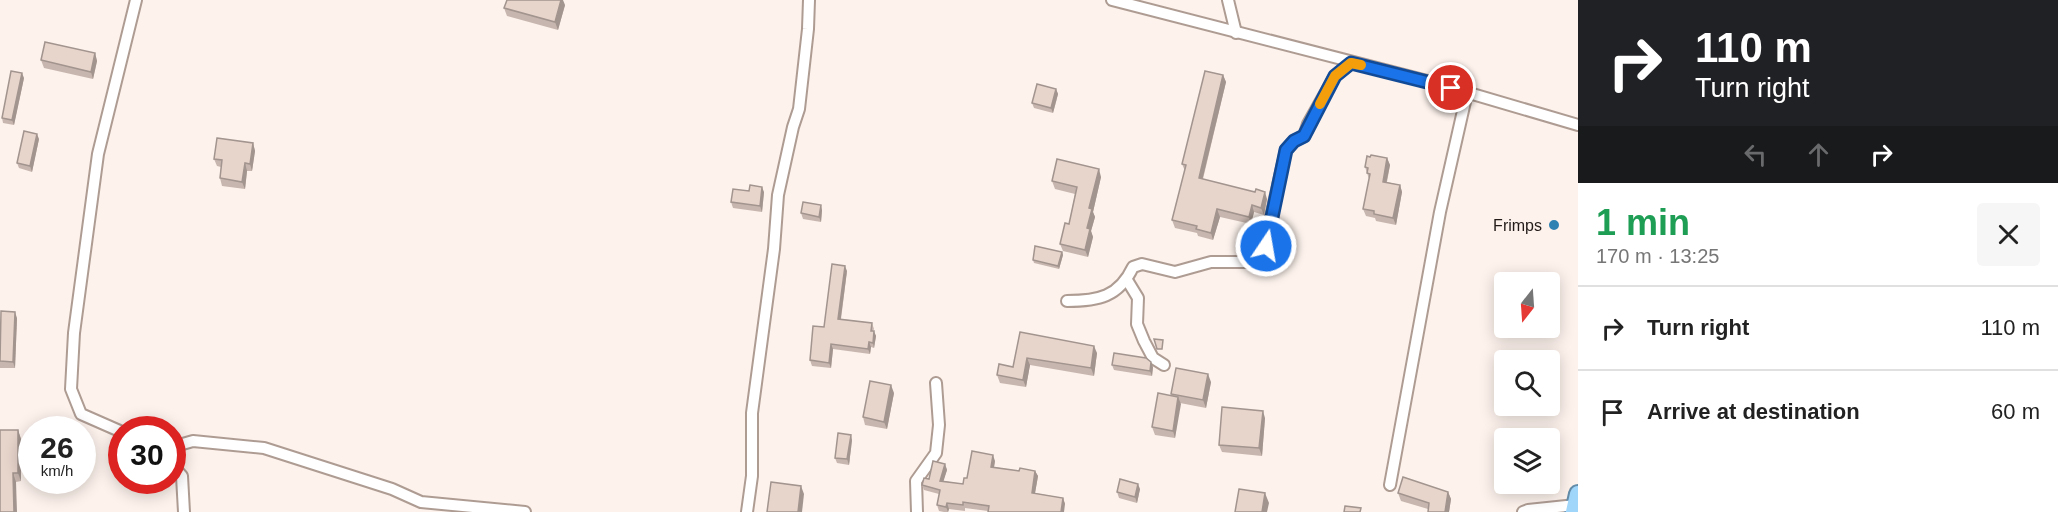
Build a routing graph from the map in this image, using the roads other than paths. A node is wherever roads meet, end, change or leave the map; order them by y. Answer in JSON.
{"nodes":[{"id":1,"x":136,"y":0,"type":"edge"},
{"id":2,"x":809,"y":0,"type":"edge"},
{"id":3,"x":1112,"y":0,"type":"edge"},
{"id":4,"x":1228,"y":0,"type":"edge"},
{"id":5,"x":1236,"y":33,"type":"junction"},
{"id":6,"x":1351,"y":63,"type":"junction"},
{"id":7,"x":1467,"y":93,"type":"junction"},
{"id":8,"x":1578,"y":125,"type":"edge"},
{"id":9,"x":1127,"y":280,"type":"junction"},
{"id":10,"x":1067,"y":301,"type":"dead end"},
{"id":11,"x":1164,"y":365,"type":"dead end"},
{"id":12,"x":936,"y":384,"type":"dead end"},
{"id":13,"x":108,"y":426,"type":"edge"},
{"id":14,"x":186,"y":443,"type":"edge"},
{"id":15,"x":1390,"y":484,"type":"dead end"},
{"id":16,"x":183,"y":494,"type":"edge"},
{"id":17,"x":1576,"y":504,"type":"edge"},
{"id":18,"x":1526,"y":511,"type":"edge"},
{"id":19,"x":184,"y":512,"type":"edge"},
{"id":20,"x":525,"y":512,"type":"edge"},
{"id":21,"x":747,"y":512,"type":"edge"},
{"id":22,"x":917,"y":512,"type":"edge"}],
"edges":[{"from":1,"to":13,"type":"street"},
{"from":2,"to":21,"type":"street"},
{"from":3,"to":5,"type":"street"},
{"from":4,"to":5,"type":"street"},
{"from":5,"to":6,"type":"street"},
{"from":6,"to":7,"type":"street"},
{"from":6,"to":9,"type":"street"},
{"from":7,"to":8,"type":"street"},
{"from":7,"to":15,"type":"street"},
{"from":9,"to":10,"type":"street"},
{"from":9,"to":11,"type":"street"},
{"from":12,"to":22,"type":"street"},
{"from":14,"to":20,"type":"street"},
{"from":16,"to":19,"type":"street"},
{"from":17,"to":18,"type":"street"}]}
